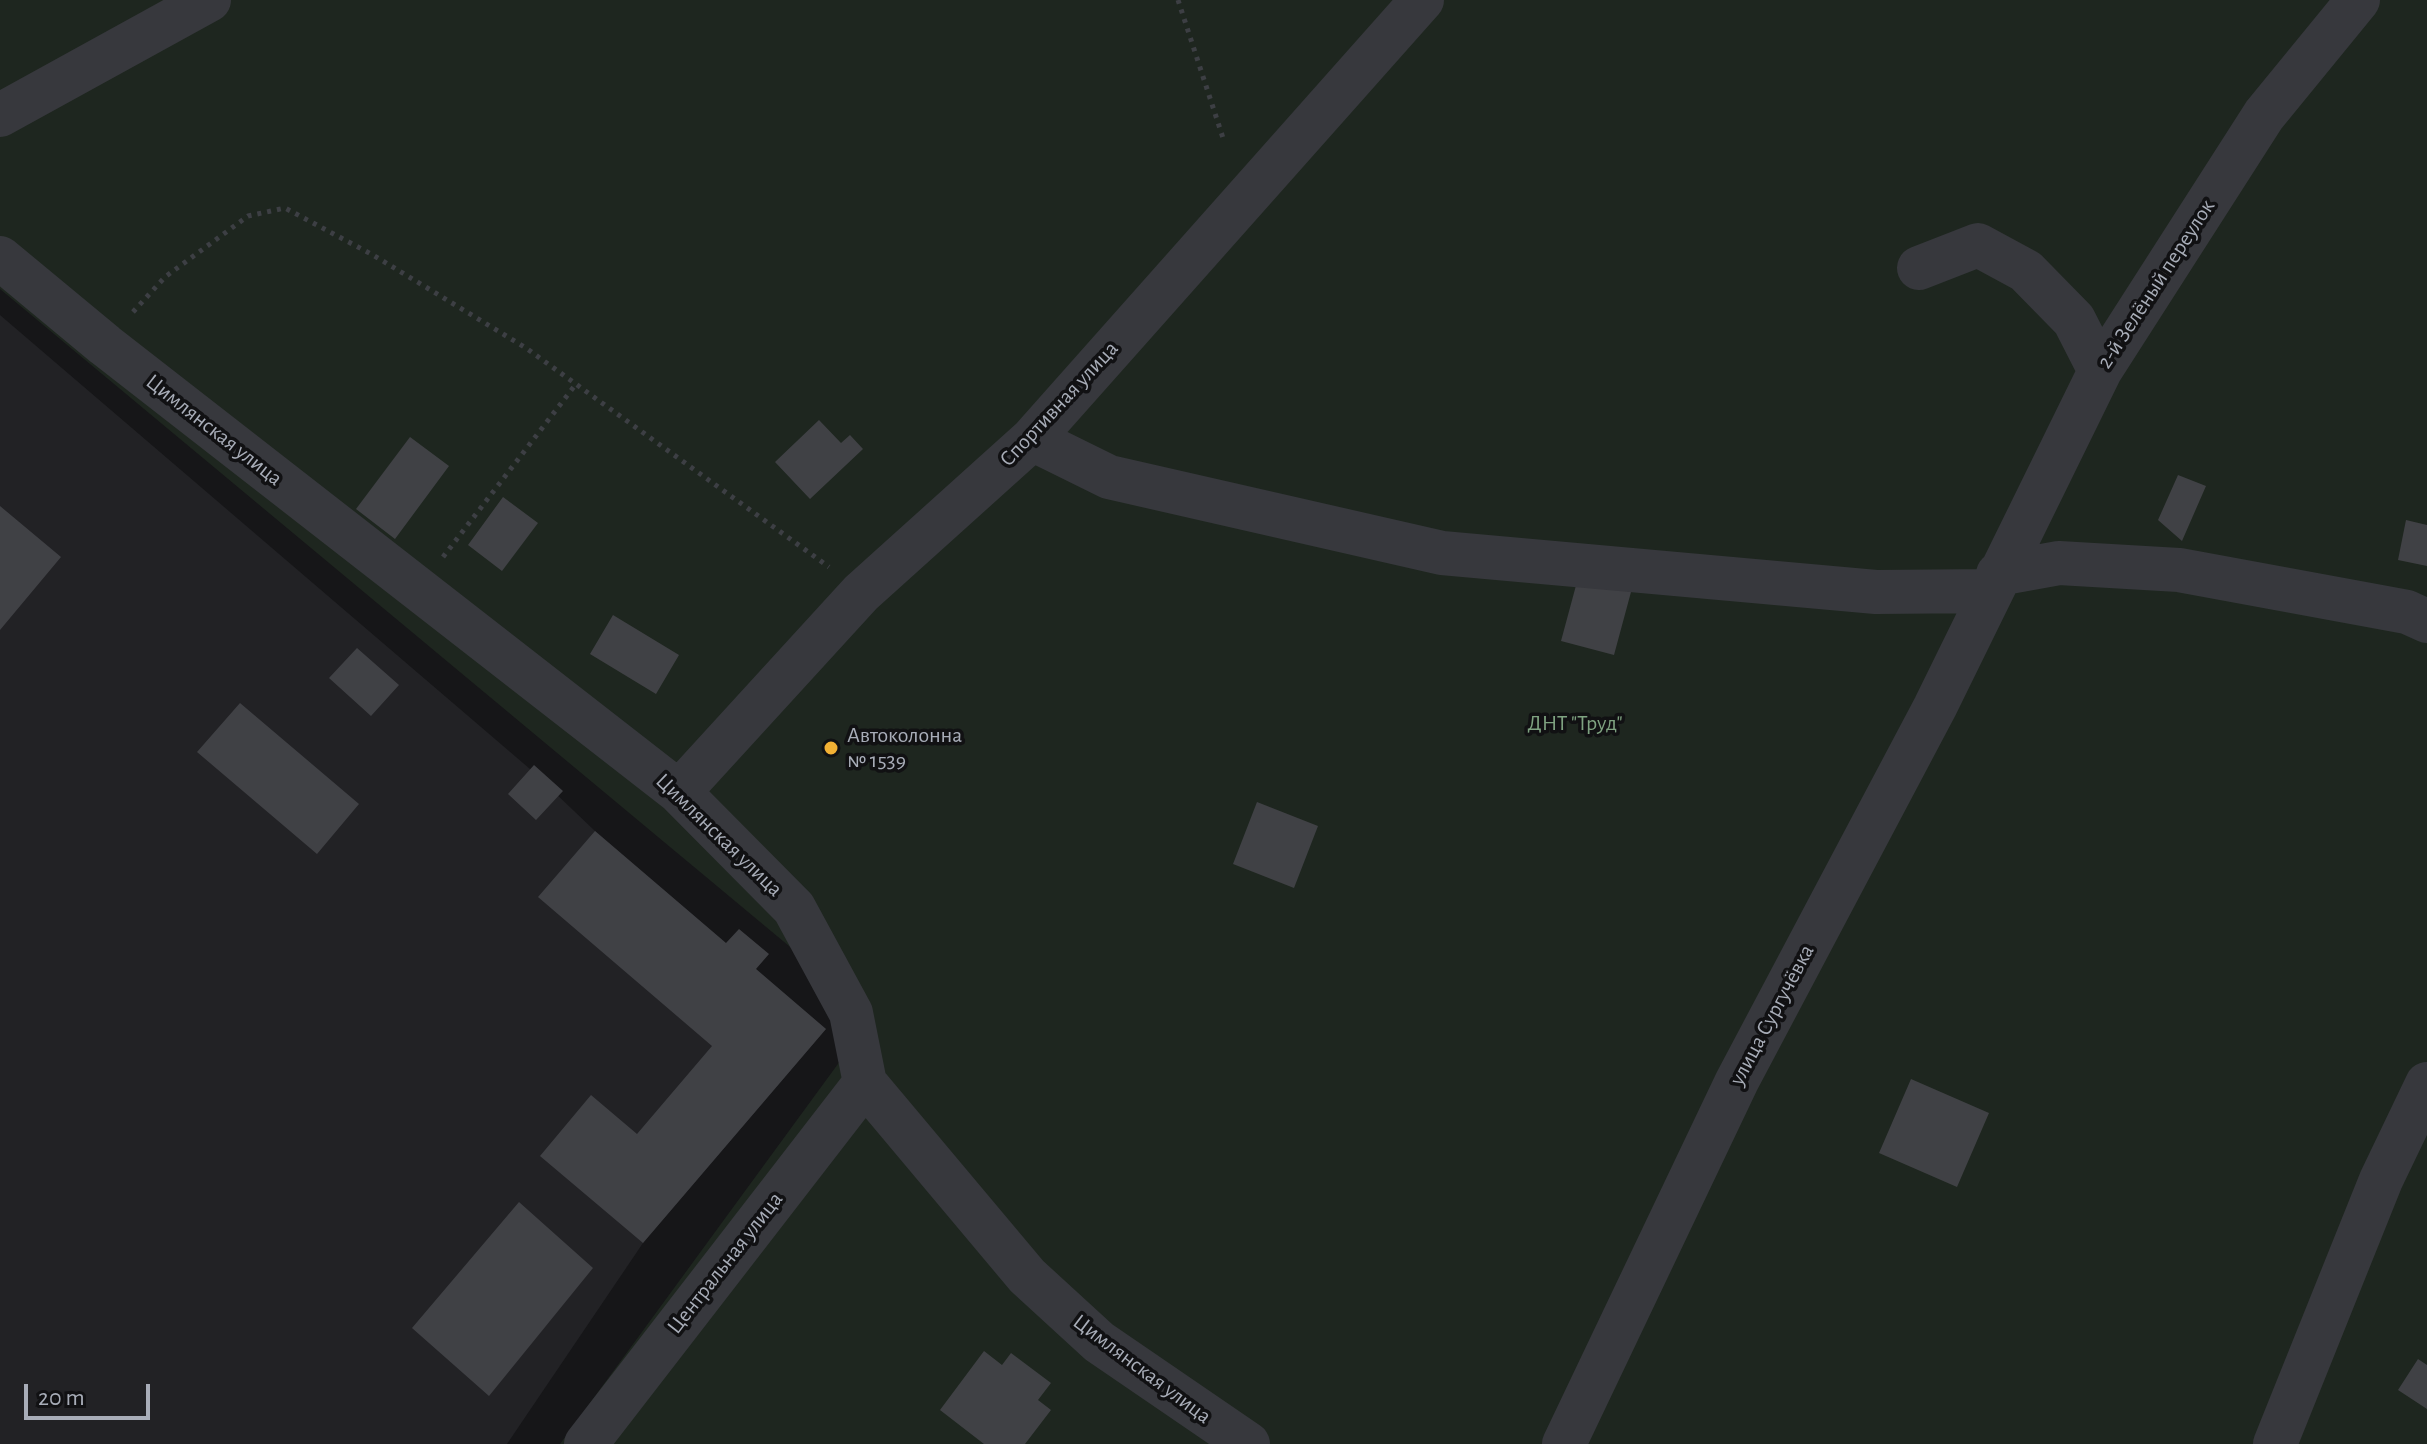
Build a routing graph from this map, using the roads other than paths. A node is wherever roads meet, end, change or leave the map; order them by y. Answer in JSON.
{"nodes":[{"id":1,"x":209,"y":0,"type":"edge"},
{"id":2,"x":1422,"y":0,"type":"edge"},
{"id":3,"x":2358,"y":0,"type":"edge"},
{"id":4,"x":0,"y":115,"type":"edge"},
{"id":5,"x":0,"y":258,"type":"edge"},
{"id":6,"x":1919,"y":268,"type":"dead end"},
{"id":7,"x":2100,"y":371,"type":"junction"},
{"id":8,"x":1032,"y":439,"type":"junction"},
{"id":9,"x":1994,"y":583,"type":"junction"},
{"id":10,"x":2427,"y":621,"type":"edge"},
{"id":11,"x":679,"y":792,"type":"junction"},
{"id":12,"x":865,"y":1083,"type":"junction"},
{"id":13,"x":2427,"y":1084,"type":"edge"},
{"id":14,"x":586,"y":1444,"type":"edge"},
{"id":15,"x":1248,"y":1444,"type":"edge"},
{"id":16,"x":1564,"y":1444,"type":"edge"},
{"id":17,"x":2275,"y":1444,"type":"edge"}],
"edges":[{"from":1,"to":4,"type":"street"},
{"from":2,"to":8,"type":"street","name":"Спортивная улица"},
{"from":3,"to":7,"type":"street","name":"2-й Зелёный переулок"},
{"from":5,"to":11,"type":"street","name":"Цимлянская улица"},
{"from":6,"to":7,"type":"street"},
{"from":7,"to":9,"type":"street","name":"2-й Зелёный переулок"},
{"from":8,"to":9,"type":"street"},
{"from":8,"to":11,"type":"street","name":"Спортивная улица"},
{"from":9,"to":10,"type":"street"},
{"from":9,"to":16,"type":"street","name":"улица Сургучёвка"},
{"from":11,"to":12,"type":"street","name":"Цимлянская улица"},
{"from":12,"to":14,"type":"street","name":"Центральная улица"},
{"from":12,"to":15,"type":"street","name":"Цимлянская улица"},
{"from":13,"to":17,"type":"street"}]}
